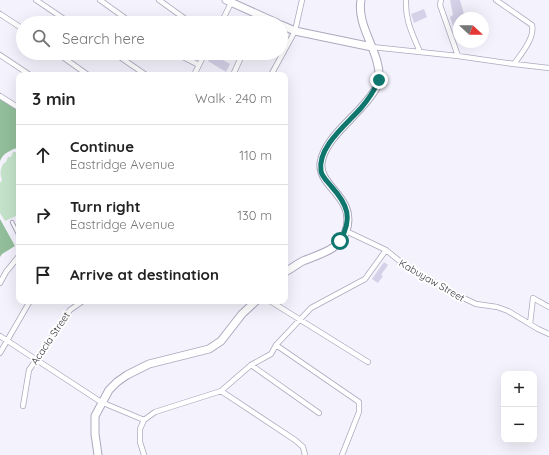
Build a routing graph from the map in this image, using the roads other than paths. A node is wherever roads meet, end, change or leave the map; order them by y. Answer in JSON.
{"nodes":[{"id":1,"x":36,"y":0,"type":"edge"},
{"id":2,"x":100,"y":0,"type":"edge"},
{"id":3,"x":159,"y":0,"type":"edge"},
{"id":4,"x":302,"y":0,"type":"edge"},
{"id":5,"x":361,"y":0,"type":"edge"},
{"id":6,"x":406,"y":0,"type":"edge"},
{"id":7,"x":441,"y":0,"type":"edge"},
{"id":8,"x":496,"y":0,"type":"edge"},
{"id":9,"x":228,"y":2,"type":"edge"},
{"id":10,"x":0,"y":14,"type":"edge"},
{"id":11,"x":60,"y":16,"type":"edge"},
{"id":12,"x":122,"y":16,"type":"edge"},
{"id":13,"x":181,"y":16,"type":"edge"},
{"id":14,"x":223,"y":16,"type":"edge"},
{"id":15,"x":253,"y":16,"type":"edge"},
{"id":16,"x":16,"y":24,"type":"edge"},
{"id":17,"x":288,"y":28,"type":"edge"},
{"id":18,"x":295,"y":31,"type":"junction"},
{"id":19,"x":288,"y":44,"type":"edge"},
{"id":20,"x":372,"y":47,"type":"junction"},
{"id":21,"x":420,"y":52,"type":"junction"},
{"id":22,"x":0,"y":55,"type":"edge"},
{"id":23,"x":458,"y":56,"type":"junction"},
{"id":24,"x":67,"y":60,"type":"edge"},
{"id":25,"x":124,"y":60,"type":"edge"},
{"id":26,"x":189,"y":60,"type":"edge"},
{"id":27,"x":202,"y":60,"type":"edge"},
{"id":28,"x":240,"y":60,"type":"edge"},
{"id":29,"x":279,"y":60,"type":"edge"},
{"id":30,"x":514,"y":64,"type":"junction"},
{"id":31,"x":199,"y":65,"type":"junction"},
{"id":32,"x":549,"y":68,"type":"edge"},
{"id":33,"x":26,"y":72,"type":"edge"},
{"id":34,"x":84,"y":72,"type":"edge"},
{"id":35,"x":142,"y":72,"type":"edge"},
{"id":36,"x":196,"y":72,"type":"edge"},
{"id":37,"x":234,"y":72,"type":"edge"},
{"id":38,"x":273,"y":72,"type":"edge"},
{"id":39,"x":0,"y":96,"type":"edge"},
{"id":40,"x":16,"y":106,"type":"edge"},
{"id":41,"x":12,"y":222,"type":"dead end"},
{"id":42,"x":16,"y":230,"type":"edge"},
{"id":43,"x":346,"y":231,"type":"junction"},
{"id":44,"x":386,"y":250,"type":"junction"},
{"id":45,"x":16,"y":260,"type":"edge"},
{"id":46,"x":288,"y":270,"type":"edge"},
{"id":47,"x":0,"y":283,"type":"edge"},
{"id":48,"x":28,"y":304,"type":"edge"},
{"id":49,"x":79,"y":304,"type":"edge"},
{"id":50,"x":253,"y":304,"type":"edge"},
{"id":51,"x":275,"y":304,"type":"edge"},
{"id":52,"x":549,"y":307,"type":"edge"},
{"id":53,"x":301,"y":320,"type":"junction"},
{"id":54,"x":530,"y":324,"type":"junction"},
{"id":55,"x":549,"y":334,"type":"edge"},
{"id":56,"x":0,"y":336,"type":"edge"},
{"id":57,"x":7,"y":340,"type":"junction"},
{"id":58,"x":276,"y":345,"type":"junction"},
{"id":59,"x":0,"y":354,"type":"edge"},
{"id":60,"x":36,"y":358,"type":"junction"},
{"id":61,"x":368,"y":362,"type":"dead end"},
{"id":62,"x":251,"y":365,"type":"junction"},
{"id":63,"x":220,"y":391,"type":"junction"},
{"id":64,"x":101,"y":402,"type":"junction"},
{"id":65,"x":23,"y":406,"type":"dead end"},
{"id":66,"x":319,"y":412,"type":"dead end"},
{"id":67,"x":144,"y":420,"type":"junction"},
{"id":68,"x":98,"y":455,"type":"edge"},
{"id":69,"x":144,"y":455,"type":"edge"},
{"id":70,"x":305,"y":455,"type":"edge"},
{"id":71,"x":342,"y":455,"type":"edge"}],
"edges":[{"from":1,"to":11,"type":"street"},
{"from":2,"to":12,"type":"street"},
{"from":3,"to":13,"type":"street"},
{"from":4,"to":18,"type":"street"},
{"from":5,"to":20,"type":"street"},
{"from":6,"to":21,"type":"street"},
{"from":7,"to":23,"type":"street"},
{"from":8,"to":30,"type":"street"},
{"from":9,"to":14,"type":"street"},
{"from":9,"to":15,"type":"street"},
{"from":10,"to":16,"type":"street"},
{"from":17,"to":18,"type":"street"},
{"from":18,"to":19,"type":"street"},
{"from":18,"to":20,"type":"street"},
{"from":20,"to":21,"type":"street"},
{"from":20,"to":43,"type":"street"},
{"from":21,"to":23,"type":"street"},
{"from":22,"to":33,"type":"street"},
{"from":23,"to":30,"type":"street"},
{"from":24,"to":34,"type":"street"},
{"from":25,"to":35,"type":"street"},
{"from":26,"to":31,"type":"street"},
{"from":27,"to":31,"type":"street"},
{"from":28,"to":37,"type":"street"},
{"from":29,"to":38,"type":"street"},
{"from":30,"to":32,"type":"street"},
{"from":31,"to":36,"type":"street"},
{"from":39,"to":40,"type":"street"},
{"from":41,"to":42,"type":"lane"},
{"from":43,"to":44,"type":"street","name":"Kabuyaw Street"},
{"from":43,"to":46,"type":"street"},
{"from":44,"to":53,"type":"street"},
{"from":44,"to":54,"type":"street","name":"Kabuyaw Street"},
{"from":45,"to":47,"type":"street"},
{"from":48,"to":57,"type":"street"},
{"from":49,"to":60,"type":"street","name":"Acacia Street"},
{"from":50,"to":64,"type":"street"},
{"from":51,"to":53,"type":"street"},
{"from":52,"to":54,"type":"street"},
{"from":53,"to":58,"type":"street"},
{"from":53,"to":61,"type":"street"},
{"from":54,"to":55,"type":"street","name":"Kabuyaw Street"},
{"from":56,"to":57,"type":"street"},
{"from":57,"to":59,"type":"street"},
{"from":57,"to":60,"type":"street"},
{"from":58,"to":62,"type":"street"},
{"from":58,"to":71,"type":"street"},
{"from":60,"to":64,"type":"street"},
{"from":60,"to":65,"type":"street","name":"Acacia Street"},
{"from":62,"to":63,"type":"street"},
{"from":62,"to":66,"type":"street"},
{"from":63,"to":67,"type":"street"},
{"from":63,"to":70,"type":"street"},
{"from":64,"to":67,"type":"street"},
{"from":64,"to":68,"type":"street"},
{"from":67,"to":69,"type":"street"}]}
